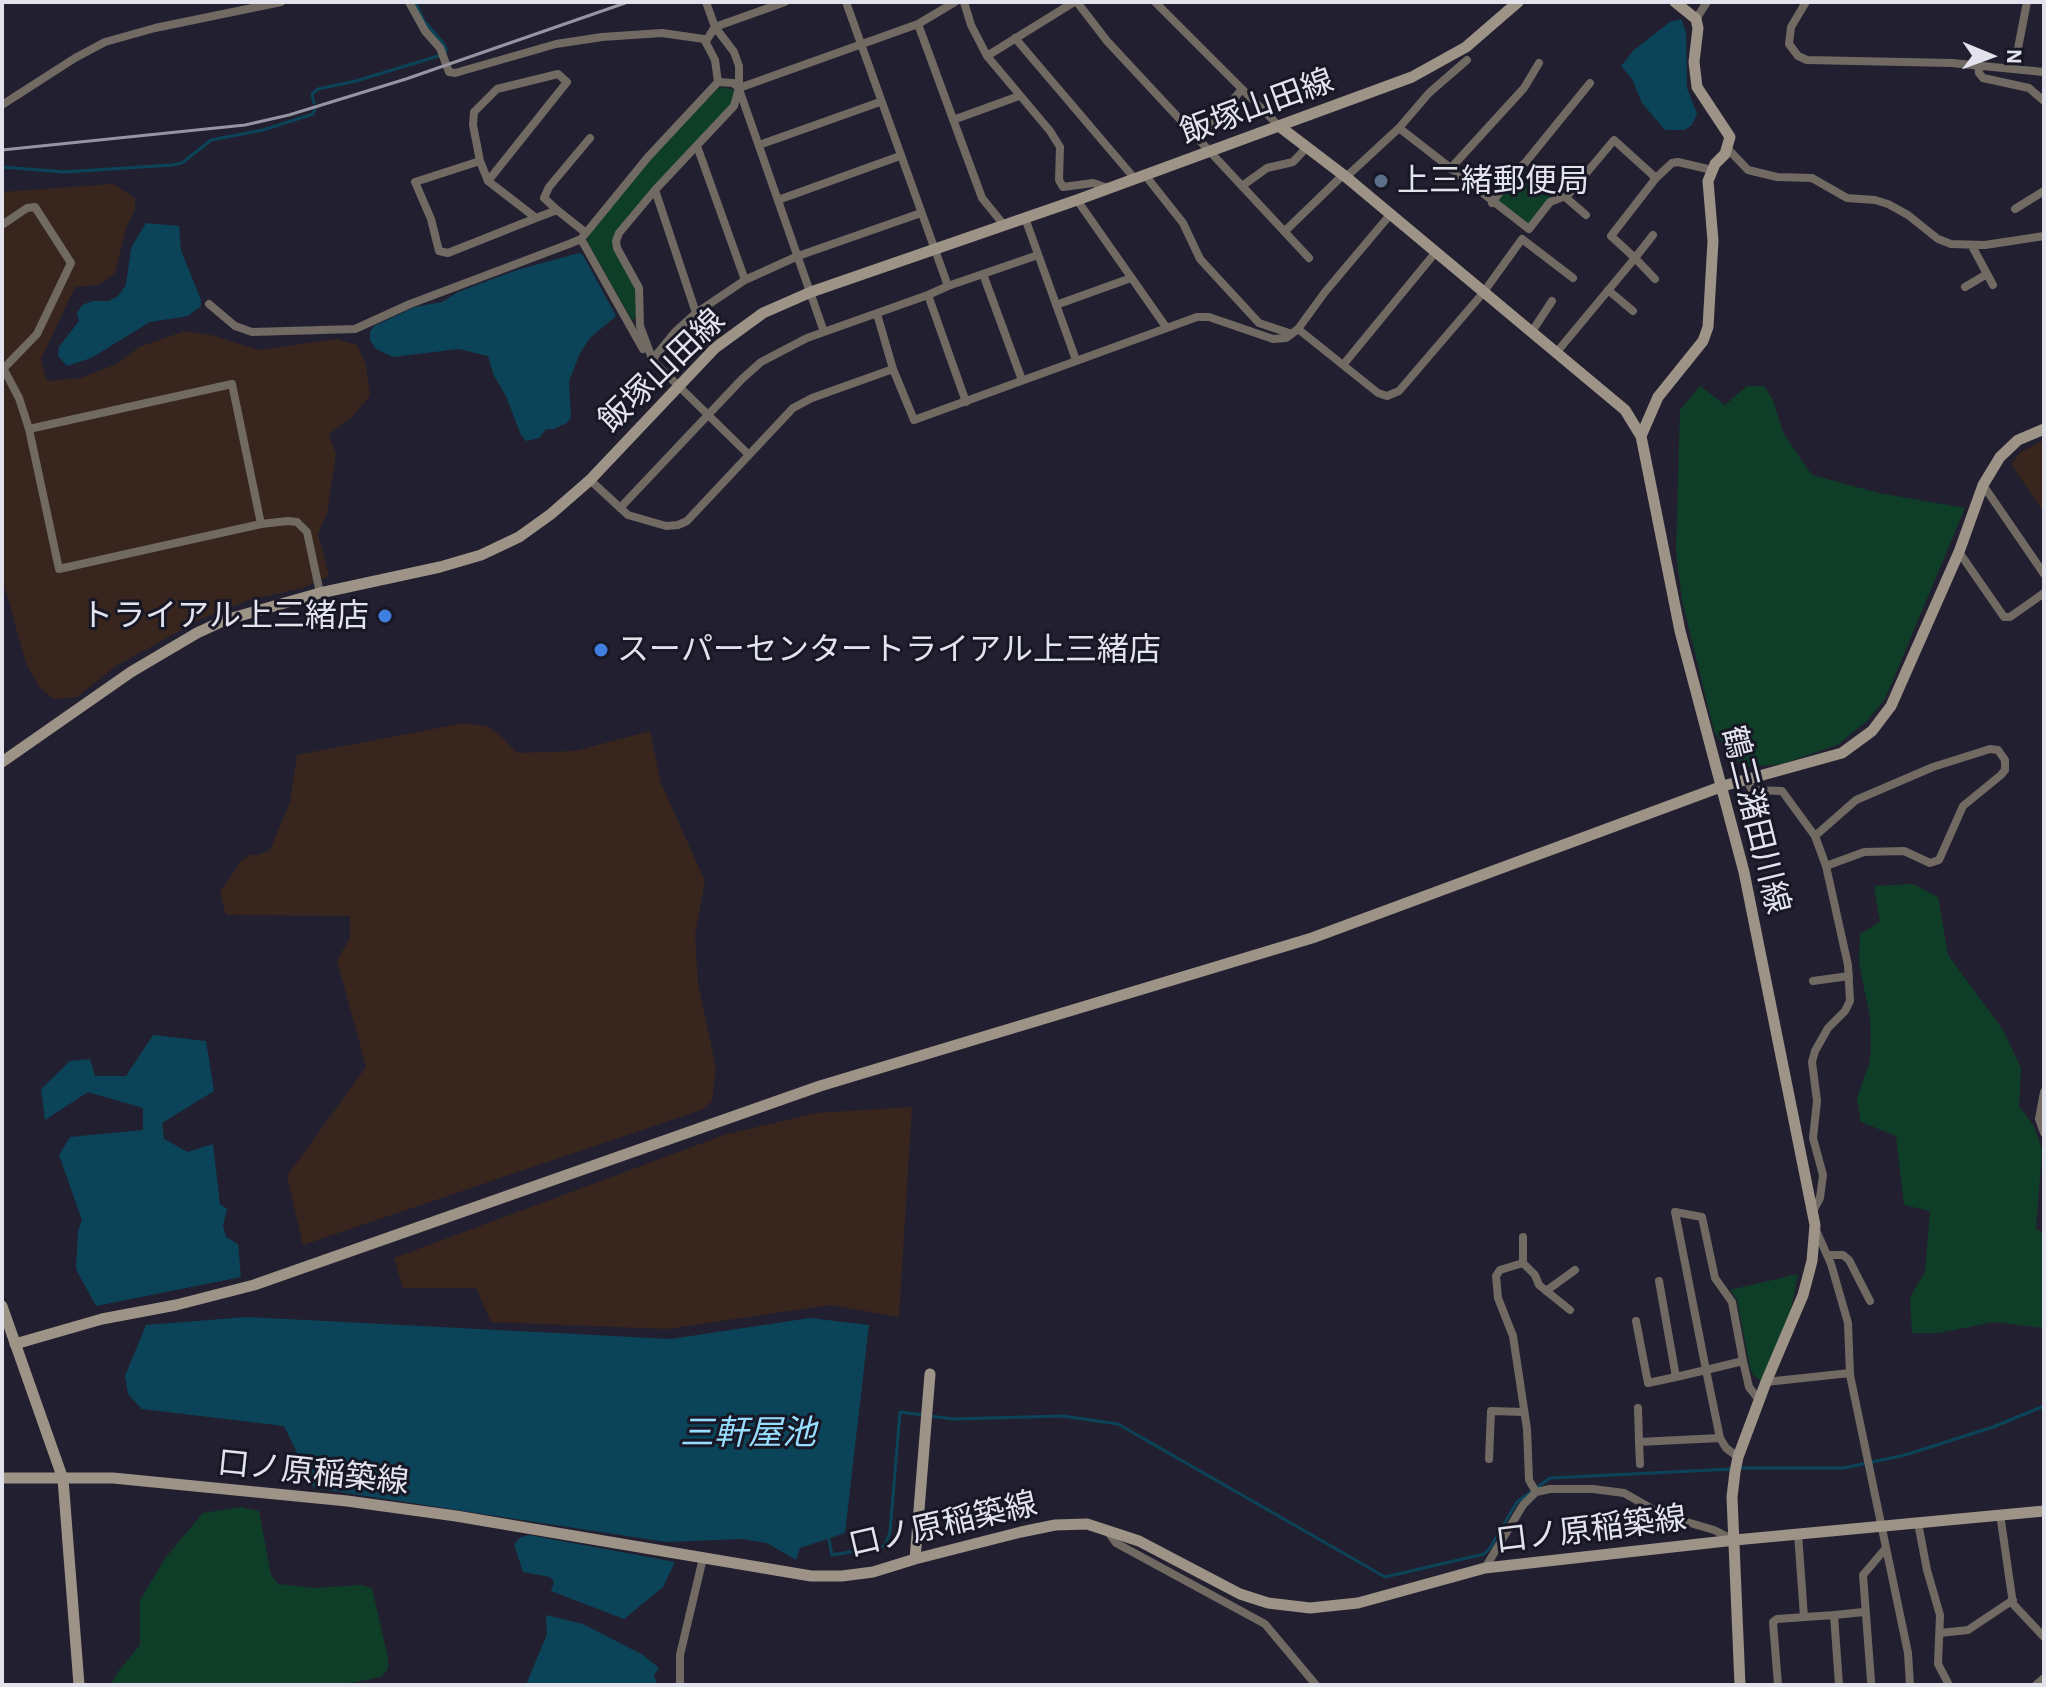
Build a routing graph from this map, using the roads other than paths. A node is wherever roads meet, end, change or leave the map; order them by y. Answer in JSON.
{"nodes":[{"id":1,"x":281,"y":2,"type":"edge"},
{"id":2,"x":409,"y":2,"type":"edge"},
{"id":3,"x":706,"y":2,"type":"edge"},
{"id":4,"x":785,"y":2,"type":"edge"},
{"id":5,"x":846,"y":2,"type":"edge"},
{"id":6,"x":955,"y":2,"type":"edge"},
{"id":7,"x":964,"y":2,"type":"edge"},
{"id":8,"x":1075,"y":2,"type":"edge"},
{"id":9,"x":1155,"y":2,"type":"edge"},
{"id":10,"x":1675,"y":2,"type":"edge"},
{"id":11,"x":1707,"y":2,"type":"edge"},
{"id":12,"x":1806,"y":2,"type":"edge"},
{"id":13,"x":2027,"y":2,"type":"edge"},
{"id":14,"x":1513,"y":5,"type":"edge"},
{"id":15,"x":1696,"y":19,"type":"junction"},
{"id":16,"x":918,"y":24,"type":"junction"},
{"id":17,"x":715,"y":27,"type":"junction"},
{"id":18,"x":1015,"y":38,"type":"junction"},
{"id":19,"x":706,"y":41,"type":"junction"},
{"id":20,"x":860,"y":44,"type":"junction"},
{"id":21,"x":987,"y":56,"type":"junction"},
{"id":22,"x":1467,"y":60,"type":"dead end"},
{"id":23,"x":1539,"y":63,"type":"dead end"},
{"id":24,"x":1978,"y":66,"type":"junction"},
{"id":25,"x":2014,"y":69,"type":"junction"},
{"id":26,"x":2044,"y":72,"type":"edge"},
{"id":27,"x":718,"y":82,"type":"junction"},
{"id":28,"x":1590,"y":83,"type":"dead end"},
{"id":29,"x":739,"y":88,"type":"junction"},
{"id":30,"x":1242,"y":89,"type":"junction"},
{"id":31,"x":1019,"y":96,"type":"junction"},
{"id":32,"x":2044,"y":101,"type":"edge"},
{"id":33,"x":880,"y":102,"type":"junction"},
{"id":34,"x":2,"y":105,"type":"edge"},
{"id":35,"x":953,"y":120,"type":"junction"},
{"id":36,"x":1279,"y":126,"type":"junction"},
{"id":37,"x":1399,"y":128,"type":"junction"},
{"id":38,"x":1193,"y":135,"type":"junction"},
{"id":39,"x":590,"y":138,"type":"dead end"},
{"id":40,"x":759,"y":145,"type":"junction"},
{"id":41,"x":697,"y":146,"type":"junction"},
{"id":42,"x":1307,"y":147,"type":"junction"},
{"id":43,"x":1727,"y":148,"type":"junction"},
{"id":44,"x":1209,"y":152,"type":"junction"},
{"id":45,"x":900,"y":156,"type":"junction"},
{"id":46,"x":480,"y":161,"type":"junction"},
{"id":47,"x":1450,"y":169,"type":"junction"},
{"id":48,"x":1712,"y":170,"type":"junction"},
{"id":49,"x":1345,"y":176,"type":"junction"},
{"id":50,"x":1140,"y":177,"type":"junction"},
{"id":51,"x":1656,"y":178,"type":"junction"},
{"id":52,"x":488,"y":181,"type":"junction"},
{"id":53,"x":1242,"y":186,"type":"junction"},
{"id":54,"x":1110,"y":188,"type":"junction"},
{"id":55,"x":655,"y":190,"type":"junction"},
{"id":56,"x":2044,"y":191,"type":"edge"},
{"id":57,"x":1564,"y":196,"type":"junction"},
{"id":58,"x":778,"y":200,"type":"junction"},
{"id":59,"x":1077,"y":200,"type":"junction"},
{"id":60,"x":1492,"y":203,"type":"junction"},
{"id":61,"x":2015,"y":209,"type":"dead end"},
{"id":62,"x":557,"y":210,"type":"junction"},
{"id":63,"x":921,"y":213,"type":"junction"},
{"id":64,"x":1586,"y":215,"type":"dead end"},
{"id":65,"x":1389,"y":216,"type":"junction"},
{"id":66,"x":536,"y":218,"type":"junction"},
{"id":67,"x":1025,"y":218,"type":"junction"},
{"id":68,"x":2,"y":225,"type":"edge"},
{"id":69,"x":1004,"y":225,"type":"junction"},
{"id":70,"x":1285,"y":231,"type":"junction"},
{"id":71,"x":1653,"y":235,"type":"dead end"},
{"id":72,"x":583,"y":236,"type":"junction"},
{"id":73,"x":2044,"y":236,"type":"edge"},
{"id":74,"x":1972,"y":246,"type":"junction"},
{"id":75,"x":935,"y":250,"type":"junction"},
{"id":76,"x":1435,"y":253,"type":"junction"},
{"id":77,"x":1038,"y":255,"type":"junction"},
{"id":78,"x":798,"y":256,"type":"junction"},
{"id":79,"x":1309,"y":258,"type":"dead end"},
{"id":80,"x":1635,"y":258,"type":"junction"},
{"id":81,"x":983,"y":274,"type":"junction"},
{"id":82,"x":1987,"y":274,"type":"junction"},
{"id":83,"x":1131,"y":278,"type":"junction"},
{"id":84,"x":1573,"y":278,"type":"dead end"},
{"id":85,"x":1655,"y":279,"type":"dead end"},
{"id":86,"x":745,"y":280,"type":"junction"},
{"id":87,"x":1993,"y":285,"type":"dead end"},
{"id":88,"x":948,"y":286,"type":"junction"},
{"id":89,"x":1965,"y":287,"type":"dead end"},
{"id":90,"x":1608,"y":290,"type":"junction"},
{"id":91,"x":811,"y":292,"type":"junction"},
{"id":92,"x":1483,"y":293,"type":"junction"},
{"id":93,"x":928,"y":295,"type":"junction"},
{"id":94,"x":1552,"y":301,"type":"dead end"},
{"id":95,"x":209,"y":304,"type":"dead end"},
{"id":96,"x":1056,"y":305,"type":"junction"},
{"id":97,"x":1633,"y":311,"type":"dead end"},
{"id":98,"x":696,"y":313,"type":"junction"},
{"id":99,"x":877,"y":314,"type":"junction"},
{"id":100,"x":1166,"y":327,"type":"junction"},
{"id":101,"x":1295,"y":331,"type":"junction"},
{"id":102,"x":824,"y":332,"type":"junction"},
{"id":103,"x":1531,"y":333,"type":"junction"},
{"id":104,"x":1556,"y":353,"type":"junction"},
{"id":105,"x":1076,"y":360,"type":"junction"},
{"id":106,"x":653,"y":361,"type":"junction"},
{"id":107,"x":1343,"y":365,"type":"junction"},
{"id":108,"x":3,"y":367,"type":"edge"},
{"id":109,"x":893,"y":369,"type":"junction"},
{"id":110,"x":1022,"y":380,"type":"junction"},
{"id":111,"x":677,"y":386,"type":"junction"},
{"id":112,"x":966,"y":402,"type":"junction"},
{"id":113,"x":708,"y":415,"type":"junction"},
{"id":114,"x":29,"y":429,"type":"junction"},
{"id":115,"x":2044,"y":429,"type":"edge"},
{"id":116,"x":1641,"y":436,"type":"junction"},
{"id":117,"x":748,"y":454,"type":"junction"},
{"id":118,"x":590,"y":480,"type":"junction"},
{"id":119,"x":1983,"y":485,"type":"junction"},
{"id":120,"x":620,"y":508,"type":"junction"},
{"id":121,"x":261,"y":524,"type":"junction"},
{"id":122,"x":1959,"y":552,"type":"junction"},
{"id":123,"x":2044,"y":574,"type":"edge"},
{"id":124,"x":320,"y":593,"type":"junction"},
{"id":125,"x":2044,"y":593,"type":"edge"},
{"id":126,"x":2,"y":762,"type":"edge"},
{"id":127,"x":1747,"y":780,"type":"junction"},
{"id":128,"x":1723,"y":786,"type":"junction"},
{"id":129,"x":1815,"y":836,"type":"junction"},
{"id":130,"x":1826,"y":866,"type":"junction"},
{"id":131,"x":1849,"y":976,"type":"junction"},
{"id":132,"x":1813,"y":981,"type":"dead end"},
{"id":133,"x":2044,"y":1092,"type":"edge"},
{"id":134,"x":2044,"y":1133,"type":"edge"},
{"id":135,"x":1813,"y":1211,"type":"junction"},
{"id":136,"x":1815,"y":1225,"type":"junction"},
{"id":137,"x":1523,"y":1237,"type":"dead end"},
{"id":138,"x":1827,"y":1255,"type":"junction"},
{"id":139,"x":1523,"y":1263,"type":"junction"},
{"id":140,"x":1575,"y":1270,"type":"dead end"},
{"id":141,"x":1659,"y":1281,"type":"dead end"},
{"id":142,"x":1546,"y":1291,"type":"junction"},
{"id":143,"x":1870,"y":1301,"type":"dead end"},
{"id":144,"x":2,"y":1306,"type":"edge"},
{"id":145,"x":1570,"y":1310,"type":"dead end"},
{"id":146,"x":1636,"y":1321,"type":"dead end"},
{"id":147,"x":15,"y":1344,"type":"junction"},
{"id":148,"x":1743,"y":1361,"type":"junction"},
{"id":149,"x":1706,"y":1370,"type":"junction"},
{"id":150,"x":1850,"y":1373,"type":"junction"},
{"id":151,"x":930,"y":1374,"type":"dead end"},
{"id":152,"x":1676,"y":1377,"type":"junction"},
{"id":153,"x":1766,"y":1382,"type":"junction"},
{"id":154,"x":1759,"y":1400,"type":"junction"},
{"id":155,"x":1638,"y":1408,"type":"dead end"},
{"id":156,"x":1524,"y":1412,"type":"junction"},
{"id":157,"x":1720,"y":1438,"type":"junction"},
{"id":158,"x":1639,"y":1442,"type":"junction"},
{"id":159,"x":1738,"y":1457,"type":"junction"},
{"id":160,"x":1489,"y":1459,"type":"dead end"},
{"id":161,"x":1640,"y":1464,"type":"dead end"},
{"id":162,"x":2,"y":1478,"type":"edge"},
{"id":163,"x":63,"y":1479,"type":"junction"},
{"id":164,"x":1536,"y":1492,"type":"junction"},
{"id":165,"x":2044,"y":1511,"type":"edge"},
{"id":166,"x":2000,"y":1514,"type":"junction"},
{"id":167,"x":1918,"y":1523,"type":"junction"},
{"id":168,"x":1881,"y":1527,"type":"junction"},
{"id":169,"x":1106,"y":1528,"type":"junction"},
{"id":170,"x":1798,"y":1534,"type":"junction"},
{"id":171,"x":1735,"y":1540,"type":"junction"},
{"id":172,"x":1886,"y":1548,"type":"junction"},
{"id":173,"x":703,"y":1558,"type":"junction"},
{"id":174,"x":915,"y":1559,"type":"junction"},
{"id":175,"x":1485,"y":1568,"type":"junction"},
{"id":176,"x":2013,"y":1600,"type":"junction"},
{"id":177,"x":1864,"y":1612,"type":"junction"},
{"id":178,"x":1834,"y":1615,"type":"junction"},
{"id":179,"x":1804,"y":1617,"type":"junction"},
{"id":180,"x":1940,"y":1633,"type":"junction"},
{"id":181,"x":2044,"y":1637,"type":"edge"},
{"id":182,"x":2044,"y":1678,"type":"edge"},
{"id":183,"x":1871,"y":1681,"type":"dead end"},
{"id":184,"x":79,"y":1685,"type":"edge"},
{"id":185,"x":680,"y":1685,"type":"edge"},
{"id":186,"x":1316,"y":1685,"type":"edge"},
{"id":187,"x":1740,"y":1685,"type":"edge"},
{"id":188,"x":1778,"y":1685,"type":"edge"},
{"id":189,"x":1839,"y":1685,"type":"edge"},
{"id":190,"x":1910,"y":1685,"type":"edge"},
{"id":191,"x":1949,"y":1685,"type":"edge"},
{"id":192,"x":2036,"y":1685,"type":"edge"}],
"edges":[{"from":1,"to":34,"type":"street"},
{"from":2,"to":19,"type":"street"},
{"from":3,"to":17,"type":"street"},
{"from":4,"to":17,"type":"street"},
{"from":5,"to":20,"type":"street"},
{"from":6,"to":16,"type":"street"},
{"from":7,"to":21,"type":"street"},
{"from":8,"to":18,"type":"street"},
{"from":8,"to":38,"type":"street"},
{"from":9,"to":30,"type":"street"},
{"from":10,"to":15,"type":"main road"},
{"from":11,"to":15,"type":"street"},
{"from":12,"to":24,"type":"street"},
{"from":13,"to":25,"type":"street"},
{"from":14,"to":36,"type":"main road","name":"飯塚山田線"},
{"from":15,"to":43,"type":"main road"},
{"from":16,"to":20,"type":"street"},
{"from":16,"to":35,"type":"street"},
{"from":17,"to":19,"type":"street"},
{"from":17,"to":29,"type":"street"},
{"from":18,"to":21,"type":"street"},
{"from":18,"to":50,"type":"street"},
{"from":19,"to":27,"type":"street"},
{"from":20,"to":29,"type":"street"},
{"from":20,"to":33,"type":"street"},
{"from":21,"to":31,"type":"street"},
{"from":22,"to":37,"type":"street"},
{"from":23,"to":47,"type":"street"},
{"from":24,"to":25,"type":"street"},
{"from":24,"to":32,"type":"street"},
{"from":25,"to":26,"type":"street"},
{"from":27,"to":29,"type":"street"},
{"from":27,"to":72,"type":"street"},
{"from":28,"to":60,"type":"street"},
{"from":29,"to":40,"type":"street"},
{"from":29,"to":41,"type":"street"},
{"from":30,"to":36,"type":"street"},
{"from":30,"to":38,"type":"street"},
{"from":31,"to":35,"type":"street"},
{"from":31,"to":54,"type":"street"},
{"from":33,"to":40,"type":"street"},
{"from":33,"to":45,"type":"street"},
{"from":35,"to":69,"type":"street"},
{"from":36,"to":42,"type":"main road"},
{"from":36,"to":44,"type":"main road","name":"飯塚山田線"},
{"from":37,"to":47,"type":"street"},
{"from":37,"to":49,"type":"street"},
{"from":38,"to":44,"type":"street"},
{"from":39,"to":62,"type":"street"},
{"from":40,"to":58,"type":"street"},
{"from":41,"to":55,"type":"street"},
{"from":41,"to":86,"type":"street"},
{"from":42,"to":49,"type":"main road"},
{"from":42,"to":53,"type":"street"},
{"from":43,"to":48,"type":"main road"},
{"from":43,"to":74,"type":"street"},
{"from":44,"to":50,"type":"main road","name":"飯塚山田線"},
{"from":44,"to":53,"type":"street"},
{"from":45,"to":58,"type":"street"},
{"from":45,"to":63,"type":"street"},
{"from":46,"to":52,"type":"street"},
{"from":46,"to":52,"type":"street"},
{"from":46,"to":66,"type":"street"},
{"from":47,"to":60,"type":"street"},
{"from":48,"to":51,"type":"street"},
{"from":48,"to":116,"type":"main road"},
{"from":49,"to":65,"type":"main road"},
{"from":49,"to":70,"type":"street"},
{"from":50,"to":54,"type":"main road","name":"飯塚山田線"},
{"from":50,"to":101,"type":"street"},
{"from":51,"to":57,"type":"street"},
{"from":51,"to":80,"type":"street"},
{"from":52,"to":66,"type":"street"},
{"from":53,"to":70,"type":"street"},
{"from":54,"to":59,"type":"main road","name":"飯塚山田線"},
{"from":55,"to":98,"type":"street"},
{"from":55,"to":106,"type":"street"},
{"from":56,"to":61,"type":"street"},
{"from":57,"to":60,"type":"street"},
{"from":57,"to":64,"type":"street"},
{"from":58,"to":78,"type":"street"},
{"from":59,"to":67,"type":"main road","name":"飯塚山田線"},
{"from":59,"to":83,"type":"street"},
{"from":62,"to":66,"type":"street"},
{"from":62,"to":72,"type":"street"},
{"from":63,"to":75,"type":"street"},
{"from":63,"to":78,"type":"street"},
{"from":65,"to":76,"type":"main road"},
{"from":65,"to":101,"type":"street"},
{"from":67,"to":69,"type":"main road","name":"飯塚山田線"},
{"from":67,"to":77,"type":"street"},
{"from":68,"to":108,"type":"street"},
{"from":69,"to":75,"type":"main road","name":"飯塚山田線"},
{"from":70,"to":79,"type":"street"},
{"from":71,"to":80,"type":"street"},
{"from":72,"to":95,"type":"street"},
{"from":72,"to":106,"type":"street"},
{"from":73,"to":74,"type":"street"},
{"from":74,"to":82,"type":"street"},
{"from":75,"to":88,"type":"street"},
{"from":75,"to":91,"type":"main road","name":"飯塚山田線"},
{"from":76,"to":92,"type":"main road"},
{"from":76,"to":107,"type":"street"},
{"from":77,"to":81,"type":"street"},
{"from":77,"to":96,"type":"street"},
{"from":78,"to":86,"type":"street"},
{"from":78,"to":91,"type":"street"},
{"from":80,"to":85,"type":"street"},
{"from":80,"to":90,"type":"street"},
{"from":81,"to":88,"type":"street"},
{"from":81,"to":110,"type":"street"},
{"from":82,"to":87,"type":"street"},
{"from":82,"to":89,"type":"street"},
{"from":83,"to":96,"type":"street"},
{"from":83,"to":100,"type":"street"},
{"from":84,"to":92,"type":"street"},
{"from":86,"to":98,"type":"street"},
{"from":88,"to":93,"type":"street"},
{"from":90,"to":97,"type":"street"},
{"from":90,"to":104,"type":"street"},
{"from":91,"to":102,"type":"street"},
{"from":91,"to":111,"type":"main road","name":"飯塚山田線"},
{"from":92,"to":103,"type":"main road"},
{"from":92,"to":107,"type":"street"},
{"from":93,"to":99,"type":"street"},
{"from":93,"to":112,"type":"street"},
{"from":94,"to":103,"type":"street"},
{"from":96,"to":105,"type":"street"},
{"from":98,"to":106,"type":"street"},
{"from":99,"to":102,"type":"street"},
{"from":99,"to":109,"type":"street"},
{"from":100,"to":101,"type":"street"},
{"from":100,"to":105,"type":"street"},
{"from":101,"to":107,"type":"street"},
{"from":102,"to":113,"type":"street"},
{"from":103,"to":104,"type":"main road"},
{"from":104,"to":116,"type":"main road"},
{"from":105,"to":110,"type":"street"},
{"from":106,"to":111,"type":"street"},
{"from":108,"to":114,"type":"street"},
{"from":109,"to":112,"type":"street"},
{"from":109,"to":117,"type":"street"},
{"from":110,"to":112,"type":"street"},
{"from":111,"to":113,"type":"street"},
{"from":111,"to":118,"type":"main road","name":"飯塚山田線"},
{"from":113,"to":117,"type":"street"},
{"from":113,"to":120,"type":"street"},
{"from":114,"to":121,"type":"street"},
{"from":114,"to":121,"type":"street"},
{"from":115,"to":119,"type":"main road"},
{"from":116,"to":128,"type":"main road","name":"鶴三潴田川線"},
{"from":117,"to":120,"type":"street"},
{"from":118,"to":120,"type":"street"},
{"from":118,"to":124,"type":"main road","name":"飯塚山田線"},
{"from":119,"to":122,"type":"main road"},
{"from":119,"to":123,"type":"street"},
{"from":121,"to":124,"type":"street"},
{"from":122,"to":125,"type":"street"},
{"from":122,"to":127,"type":"main road"},
{"from":124,"to":126,"type":"main road","name":"飯塚山田線"},
{"from":127,"to":128,"type":"main road"},
{"from":127,"to":129,"type":"street"},
{"from":128,"to":135,"type":"main road","name":"鶴三潴田川線"},
{"from":128,"to":147,"type":"main road"},
{"from":129,"to":130,"type":"street"},
{"from":129,"to":130,"type":"street"},
{"from":130,"to":131,"type":"street"},
{"from":131,"to":132,"type":"street"},
{"from":131,"to":135,"type":"street"},
{"from":133,"to":134,"type":"street"},
{"from":135,"to":136,"type":"main road","name":"鶴三潴田川線"},
{"from":136,"to":138,"type":"street"},
{"from":136,"to":153,"type":"main road","name":"鶴三潴田川線"},
{"from":137,"to":139,"type":"street"},
{"from":138,"to":143,"type":"street"},
{"from":138,"to":150,"type":"street"},
{"from":139,"to":142,"type":"street"},
{"from":139,"to":156,"type":"street"},
{"from":140,"to":142,"type":"street"},
{"from":141,"to":152,"type":"street"},
{"from":142,"to":145,"type":"street"},
{"from":144,"to":147,"type":"main road"},
{"from":146,"to":152,"type":"street"},
{"from":147,"to":163,"type":"main road"},
{"from":148,"to":149,"type":"street"},
{"from":148,"to":149,"type":"street"},
{"from":148,"to":154,"type":"street"},
{"from":149,"to":152,"type":"street"},
{"from":149,"to":157,"type":"street"},
{"from":150,"to":153,"type":"street"},
{"from":150,"to":168,"type":"street"},
{"from":151,"to":174,"type":"main road"},
{"from":153,"to":154,"type":"main road","name":"鶴三潴田川線"},
{"from":154,"to":159,"type":"main road","name":"鶴三潴田川線"},
{"from":155,"to":158,"type":"street"},
{"from":156,"to":160,"type":"street"},
{"from":156,"to":164,"type":"street"},
{"from":157,"to":158,"type":"street"},
{"from":157,"to":159,"type":"street"},
{"from":158,"to":161,"type":"street"},
{"from":159,"to":171,"type":"main road","name":"鶴三潴田川線"},
{"from":162,"to":163,"type":"main road","name":"口ノ原稲築線"},
{"from":163,"to":173,"type":"main road","name":"口ノ原稲築線"},
{"from":163,"to":184,"type":"main road"},
{"from":164,"to":171,"type":"street"},
{"from":164,"to":175,"type":"street"},
{"from":165,"to":166,"type":"main road","name":"口ノ原稲築線"},
{"from":166,"to":167,"type":"main road","name":"口ノ原稲築線"},
{"from":166,"to":176,"type":"street"},
{"from":167,"to":168,"type":"main road","name":"口ノ原稲築線"},
{"from":167,"to":180,"type":"street"},
{"from":168,"to":170,"type":"main road","name":"口ノ原稲築線"},
{"from":168,"to":172,"type":"street"},
{"from":169,"to":174,"type":"main road","name":"口ノ原稲築線"},
{"from":169,"to":175,"type":"main road","name":"口ノ原稲築線"},
{"from":169,"to":186,"type":"street"},
{"from":170,"to":171,"type":"main road","name":"口ノ原稲築線"},
{"from":170,"to":179,"type":"street"},
{"from":171,"to":175,"type":"main road","name":"口ノ原稲築線"},
{"from":171,"to":187,"type":"main road","name":"鶴三潴田川線"},
{"from":172,"to":177,"type":"street"},
{"from":172,"to":190,"type":"street"},
{"from":173,"to":174,"type":"main road","name":"口ノ原稲築線"},
{"from":173,"to":185,"type":"street"},
{"from":176,"to":180,"type":"street"},
{"from":176,"to":181,"type":"street"},
{"from":177,"to":178,"type":"street"},
{"from":177,"to":183,"type":"street"},
{"from":178,"to":179,"type":"street"},
{"from":178,"to":189,"type":"street"},
{"from":179,"to":188,"type":"street"},
{"from":180,"to":191,"type":"street"},
{"from":182,"to":192,"type":"street"}]}
